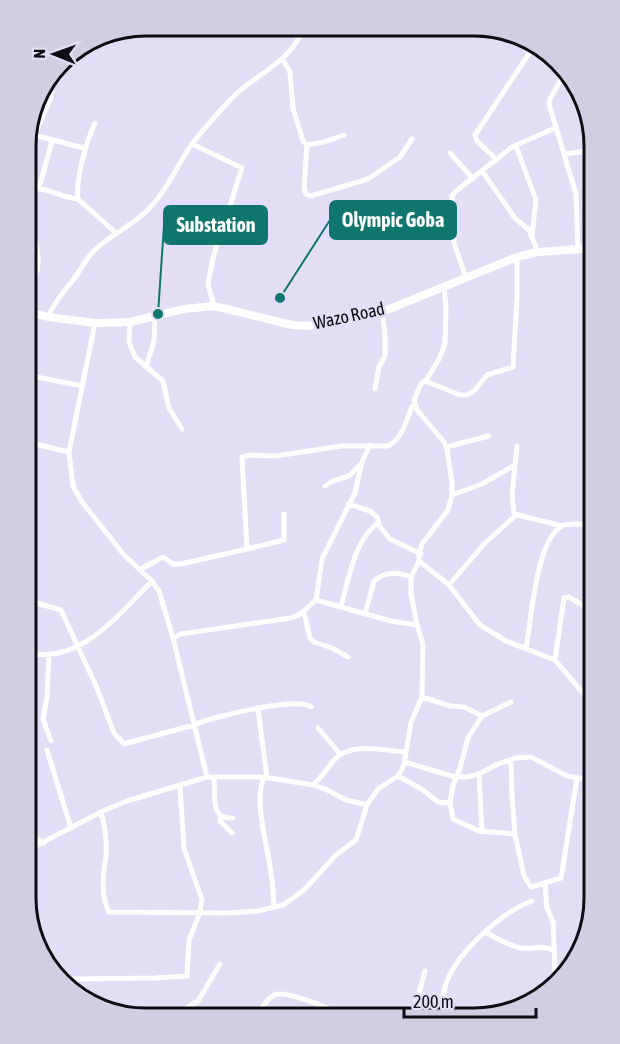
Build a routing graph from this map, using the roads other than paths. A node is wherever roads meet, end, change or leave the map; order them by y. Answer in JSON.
{"nodes":[{"id":1,"x":301,"y":36,"type":"edge"},
{"id":2,"x":530,"y":52,"type":"edge"},
{"id":3,"x":283,"y":60,"type":"junction"},
{"id":4,"x":561,"y":79,"type":"edge"},
{"id":5,"x":51,"y":90,"type":"edge"},
{"id":6,"x":95,"y":123,"type":"dead end"},
{"id":7,"x":38,"y":128,"type":"edge"},
{"id":8,"x":555,"y":128,"type":"junction"},
{"id":9,"x":37,"y":135,"type":"edge"},
{"id":10,"x":344,"y":135,"type":"dead end"},
{"id":11,"x":412,"y":139,"type":"dead end"},
{"id":12,"x":52,"y":141,"type":"junction"},
{"id":13,"x":192,"y":144,"type":"junction"},
{"id":14,"x":307,"y":145,"type":"junction"},
{"id":15,"x":516,"y":146,"type":"junction"},
{"id":16,"x":84,"y":148,"type":"junction"},
{"id":17,"x":584,"y":151,"type":"edge"},
{"id":18,"x":450,"y":153,"type":"dead end"},
{"id":19,"x":565,"y":154,"type":"junction"},
{"id":20,"x":497,"y":160,"type":"junction"},
{"id":21,"x":482,"y":171,"type":"junction"},
{"id":22,"x":473,"y":179,"type":"junction"},
{"id":23,"x":37,"y":188,"type":"joint"},
{"id":24,"x":78,"y":199,"type":"junction"},
{"id":25,"x":116,"y":233,"type":"junction"},
{"id":26,"x":532,"y":235,"type":"junction"},
{"id":27,"x":36,"y":242,"type":"edge"},
{"id":28,"x":584,"y":249,"type":"edge"},
{"id":29,"x":578,"y":250,"type":"junction"},
{"id":30,"x":538,"y":252,"type":"junction"},
{"id":31,"x":517,"y":257,"type":"junction"},
{"id":32,"x":36,"y":275,"type":"edge"},
{"id":33,"x":466,"y":278,"type":"junction"},
{"id":34,"x":444,"y":286,"type":"junction"},
{"id":35,"x":214,"y":306,"type":"junction"},
{"id":36,"x":382,"y":312,"type":"junction"},
{"id":37,"x":36,"y":314,"type":"edge"},
{"id":38,"x":48,"y":317,"type":"junction"},
{"id":39,"x":155,"y":317,"type":"junction"},
{"id":40,"x":130,"y":322,"type":"junction"},
{"id":41,"x":95,"y":323,"type":"junction"},
{"id":42,"x":146,"y":367,"type":"junction"},
{"id":43,"x":36,"y":377,"type":"edge"},
{"id":44,"x":425,"y":381,"type":"junction"},
{"id":45,"x":83,"y":386,"type":"junction"},
{"id":46,"x":375,"y":389,"type":"dead end"},
{"id":47,"x":415,"y":405,"type":"junction"},
{"id":48,"x":182,"y":429,"type":"dead end"},
{"id":49,"x":489,"y":436,"type":"dead end"},
{"id":50,"x":36,"y":444,"type":"edge"},
{"id":51,"x":370,"y":445,"type":"junction"},
{"id":52,"x":517,"y":446,"type":"dead end"},
{"id":53,"x":446,"y":447,"type":"junction"},
{"id":54,"x":69,"y":452,"type":"junction"},
{"id":55,"x":363,"y":462,"type":"junction"},
{"id":56,"x":515,"y":465,"type":"junction"},
{"id":57,"x":325,"y":486,"type":"dead end"},
{"id":58,"x":452,"y":495,"type":"junction"},
{"id":59,"x":348,"y":504,"type":"junction"},
{"id":60,"x":284,"y":514,"type":"dead end"},
{"id":61,"x":515,"y":516,"type":"junction"},
{"id":62,"x":378,"y":523,"type":"junction"},
{"id":63,"x":584,"y":525,"type":"edge"},
{"id":64,"x":562,"y":526,"type":"junction"},
{"id":65,"x":247,"y":549,"type":"junction"},
{"id":66,"x":421,"y":554,"type":"junction"},
{"id":67,"x":420,"y":561,"type":"junction"},
{"id":68,"x":141,"y":569,"type":"junction"},
{"id":69,"x":411,"y":577,"type":"junction"},
{"id":70,"x":152,"y":581,"type":"junction"},
{"id":71,"x":449,"y":585,"type":"junction"},
{"id":72,"x":316,"y":600,"type":"junction"},
{"id":73,"x":36,"y":603,"type":"edge"},
{"id":74,"x":341,"y":606,"type":"junction"},
{"id":75,"x":584,"y":606,"type":"edge"},
{"id":76,"x":304,"y":612,"type":"junction"},
{"id":77,"x":365,"y":615,"type":"junction"},
{"id":78,"x":417,"y":625,"type":"junction"},
{"id":79,"x":173,"y":638,"type":"junction"},
{"id":80,"x":78,"y":646,"type":"junction"},
{"id":81,"x":526,"y":649,"type":"junction"},
{"id":82,"x":36,"y":655,"type":"edge"},
{"id":83,"x":49,"y":655,"type":"junction"},
{"id":84,"x":348,"y":657,"type":"dead end"},
{"id":85,"x":555,"y":660,"type":"junction"},
{"id":86,"x":582,"y":691,"type":"joint"},
{"id":87,"x":584,"y":693,"type":"edge"},
{"id":88,"x":422,"y":697,"type":"junction"},
{"id":89,"x":511,"y":702,"type":"dead end"},
{"id":90,"x":311,"y":707,"type":"dead end"},
{"id":91,"x":258,"y":709,"type":"junction"},
{"id":92,"x":482,"y":716,"type":"junction"},
{"id":93,"x":194,"y":725,"type":"junction"},
{"id":94,"x":318,"y":728,"type":"dead end"},
{"id":95,"x":51,"y":741,"type":"dead end"},
{"id":96,"x":47,"y":750,"type":"dead end"},
{"id":97,"x":406,"y":752,"type":"junction"},
{"id":98,"x":341,"y":755,"type":"junction"},
{"id":99,"x":511,"y":760,"type":"junction"},
{"id":100,"x":405,"y":762,"type":"junction"},
{"id":101,"x":479,"y":774,"type":"junction"},
{"id":102,"x":398,"y":776,"type":"junction"},
{"id":103,"x":455,"y":777,"type":"junction"},
{"id":104,"x":211,"y":778,"type":"junction"},
{"id":105,"x":266,"y":778,"type":"junction"},
{"id":106,"x":577,"y":778,"type":"junction"},
{"id":107,"x":584,"y":779,"type":"edge"},
{"id":108,"x":313,"y":785,"type":"junction"},
{"id":109,"x":180,"y":787,"type":"junction"},
{"id":110,"x":450,"y":803,"type":"junction"},
{"id":111,"x":367,"y":805,"type":"junction"},
{"id":112,"x":101,"y":813,"type":"junction"},
{"id":113,"x":221,"y":817,"type":"junction"},
{"id":114,"x":233,"y":818,"type":"dead end"},
{"id":115,"x":71,"y":828,"type":"junction"},
{"id":116,"x":482,"y":832,"type":"junction"},
{"id":117,"x":232,"y":833,"type":"dead end"},
{"id":118,"x":515,"y":834,"type":"junction"},
{"id":119,"x":36,"y":838,"type":"edge"},
{"id":120,"x":44,"y":843,"type":"junction"},
{"id":121,"x":36,"y":847,"type":"edge"},
{"id":122,"x":545,"y":884,"type":"junction"},
{"id":123,"x":532,"y":901,"type":"dead end"},
{"id":124,"x":274,"y":906,"type":"junction"},
{"id":125,"x":200,"y":912,"type":"junction"},
{"id":126,"x":485,"y":932,"type":"junction"},
{"id":127,"x":554,"y":951,"type":"junction"},
{"id":128,"x":220,"y":964,"type":"dead end"},
{"id":129,"x":425,"y":971,"type":"dead end"},
{"id":130,"x":556,"y":972,"type":"edge"},
{"id":131,"x":71,"y":979,"type":"edge"},
{"id":132,"x":189,"y":1008,"type":"edge"},
{"id":133,"x":263,"y":1008,"type":"edge"},
{"id":134,"x":328,"y":1008,"type":"edge"},
{"id":135,"x":415,"y":1008,"type":"edge"},
{"id":136,"x":443,"y":1008,"type":"edge"}],
"edges":[{"from":1,"to":3,"type":"street"},
{"from":2,"to":20,"type":"street"},
{"from":3,"to":13,"type":"street"},
{"from":3,"to":14,"type":"street"},
{"from":4,"to":8,"type":"street"},
{"from":5,"to":7,"type":"street"},
{"from":6,"to":16,"type":"street"},
{"from":8,"to":15,"type":"street"},
{"from":8,"to":19,"type":"street"},
{"from":9,"to":12,"type":"street"},
{"from":10,"to":14,"type":"street"},
{"from":11,"to":14,"type":"street"},
{"from":12,"to":16,"type":"street"},
{"from":12,"to":23,"type":"street"},
{"from":13,"to":25,"type":"street"},
{"from":13,"to":35,"type":"street"},
{"from":15,"to":20,"type":"street"},
{"from":15,"to":26,"type":"street"},
{"from":16,"to":24,"type":"street"},
{"from":17,"to":19,"type":"street"},
{"from":18,"to":22,"type":"street"},
{"from":19,"to":29,"type":"street"},
{"from":20,"to":21,"type":"street"},
{"from":21,"to":22,"type":"street"},
{"from":21,"to":26,"type":"street"},
{"from":22,"to":33,"type":"street"},
{"from":23,"to":24,"type":"street"},
{"from":24,"to":25,"type":"street"},
{"from":25,"to":38,"type":"street"},
{"from":26,"to":30,"type":"street"},
{"from":27,"to":32,"type":"street"},
{"from":28,"to":29,"type":"main road","name":"Wazo Road"},
{"from":29,"to":30,"type":"main road","name":"Wazo Road"},
{"from":30,"to":31,"type":"main road","name":"Wazo Road"},
{"from":31,"to":33,"type":"main road","name":"Wazo Road"},
{"from":31,"to":44,"type":"street"},
{"from":33,"to":34,"type":"main road","name":"Wazo Road"},
{"from":34,"to":36,"type":"main road","name":"Wazo Road"},
{"from":34,"to":44,"type":"street"},
{"from":35,"to":36,"type":"main road","name":"Wazo Road"},
{"from":35,"to":39,"type":"main road","name":"Wazo Road"},
{"from":36,"to":46,"type":"street"},
{"from":37,"to":38,"type":"main road","name":"Wazo Road"},
{"from":38,"to":41,"type":"main road","name":"Wazo Road"},
{"from":39,"to":40,"type":"main road","name":"Wazo Road"},
{"from":39,"to":42,"type":"street"},
{"from":40,"to":41,"type":"main road","name":"Wazo Road"},
{"from":40,"to":42,"type":"street"},
{"from":41,"to":45,"type":"street"},
{"from":42,"to":48,"type":"street"},
{"from":43,"to":45,"type":"street"},
{"from":44,"to":47,"type":"street"},
{"from":45,"to":54,"type":"street"},
{"from":47,"to":51,"type":"street"},
{"from":47,"to":53,"type":"street"},
{"from":49,"to":53,"type":"street"},
{"from":50,"to":54,"type":"street"},
{"from":51,"to":55,"type":"street"},
{"from":51,"to":65,"type":"street"},
{"from":52,"to":56,"type":"street"},
{"from":53,"to":58,"type":"street"},
{"from":54,"to":68,"type":"street"},
{"from":55,"to":57,"type":"street"},
{"from":55,"to":59,"type":"street"},
{"from":56,"to":58,"type":"street"},
{"from":56,"to":61,"type":"street"},
{"from":58,"to":66,"type":"street"},
{"from":59,"to":62,"type":"street"},
{"from":59,"to":72,"type":"street"},
{"from":60,"to":65,"type":"street"},
{"from":61,"to":64,"type":"street"},
{"from":61,"to":71,"type":"street"},
{"from":62,"to":66,"type":"street"},
{"from":62,"to":74,"type":"street"},
{"from":63,"to":64,"type":"street"},
{"from":64,"to":81,"type":"street"},
{"from":65,"to":68,"type":"street"},
{"from":66,"to":67,"type":"street"},
{"from":67,"to":69,"type":"street"},
{"from":67,"to":71,"type":"street"},
{"from":68,"to":70,"type":"street"},
{"from":69,"to":77,"type":"street"},
{"from":69,"to":78,"type":"street"},
{"from":70,"to":79,"type":"street"},
{"from":70,"to":80,"type":"street"},
{"from":71,"to":81,"type":"street"},
{"from":72,"to":74,"type":"street"},
{"from":72,"to":76,"type":"street"},
{"from":73,"to":80,"type":"street"},
{"from":74,"to":77,"type":"street"},
{"from":75,"to":85,"type":"street"},
{"from":76,"to":79,"type":"street"},
{"from":76,"to":84,"type":"street"},
{"from":77,"to":78,"type":"street"},
{"from":78,"to":88,"type":"street"},
{"from":79,"to":93,"type":"street"},
{"from":80,"to":83,"type":"street"},
{"from":80,"to":93,"type":"street"},
{"from":81,"to":85,"type":"street"},
{"from":82,"to":83,"type":"street"},
{"from":83,"to":95,"type":"street"},
{"from":85,"to":86,"type":"street"},
{"from":86,"to":87,"type":"street"},
{"from":88,"to":92,"type":"street"},
{"from":88,"to":97,"type":"street"},
{"from":89,"to":92,"type":"street"},
{"from":90,"to":91,"type":"street"},
{"from":91,"to":93,"type":"street"},
{"from":91,"to":105,"type":"street"},
{"from":92,"to":103,"type":"street"},
{"from":93,"to":104,"type":"street"},
{"from":94,"to":98,"type":"street"},
{"from":96,"to":115,"type":"street"},
{"from":97,"to":98,"type":"street"},
{"from":97,"to":100,"type":"street"},
{"from":98,"to":108,"type":"street"},
{"from":99,"to":101,"type":"street"},
{"from":99,"to":106,"type":"street"},
{"from":99,"to":118,"type":"street"},
{"from":100,"to":102,"type":"street"},
{"from":100,"to":103,"type":"street"},
{"from":101,"to":103,"type":"street"},
{"from":101,"to":116,"type":"street"},
{"from":102,"to":110,"type":"street"},
{"from":102,"to":111,"type":"street"},
{"from":103,"to":110,"type":"street"},
{"from":104,"to":105,"type":"street"},
{"from":104,"to":109,"type":"street"},
{"from":104,"to":113,"type":"street"},
{"from":105,"to":108,"type":"street"},
{"from":105,"to":124,"type":"street"},
{"from":106,"to":107,"type":"street"},
{"from":106,"to":122,"type":"street"},
{"from":108,"to":111,"type":"street"},
{"from":109,"to":112,"type":"street"},
{"from":109,"to":125,"type":"street"},
{"from":110,"to":116,"type":"street"},
{"from":111,"to":124,"type":"street"},
{"from":112,"to":115,"type":"street"},
{"from":112,"to":125,"type":"street"},
{"from":113,"to":114,"type":"street"},
{"from":113,"to":117,"type":"street"},
{"from":115,"to":120,"type":"street"},
{"from":116,"to":118,"type":"street"},
{"from":118,"to":122,"type":"street"},
{"from":119,"to":120,"type":"street"},
{"from":120,"to":121,"type":"street"},
{"from":122,"to":127,"type":"street"},
{"from":123,"to":126,"type":"street"},
{"from":124,"to":125,"type":"street"},
{"from":125,"to":131,"type":"street"},
{"from":126,"to":127,"type":"street"},
{"from":126,"to":136,"type":"street"},
{"from":127,"to":130,"type":"street"},
{"from":128,"to":132,"type":"street"},
{"from":129,"to":135,"type":"street"},
{"from":133,"to":134,"type":"street"}]}
